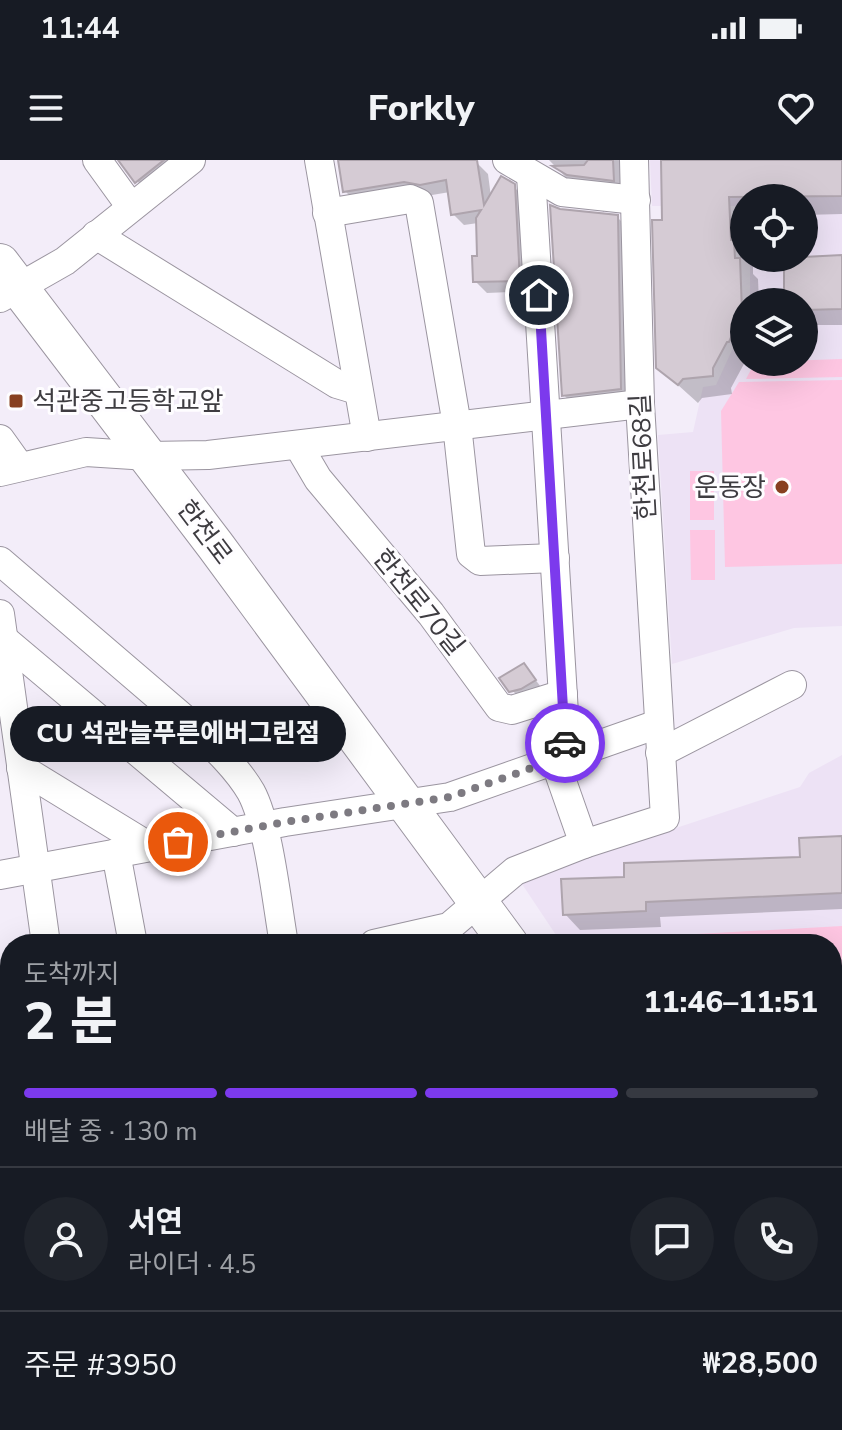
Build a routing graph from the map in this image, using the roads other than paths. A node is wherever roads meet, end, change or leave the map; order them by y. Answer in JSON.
{"nodes":[{"id":1,"x":97,"y":160,"type":"edge"},
{"id":2,"x":191,"y":160,"type":"edge"},
{"id":3,"x":319,"y":160,"type":"edge"},
{"id":4,"x":507,"y":160,"type":"edge"},
{"id":5,"x":634,"y":160,"type":"edge"},
{"id":6,"x":531,"y":175,"type":"junction"},
{"id":7,"x":636,"y":200,"type":"junction"},
{"id":8,"x":131,"y":207,"type":"junction"},
{"id":9,"x":327,"y":213,"type":"junction"},
{"id":10,"x":96,"y":235,"type":"junction"},
{"id":11,"x":6,"y":283,"type":"edge"},
{"id":12,"x":357,"y":390,"type":"junction"},
{"id":13,"x":640,"y":404,"type":"junction"},
{"id":14,"x":547,"y":415,"type":"junction"},
{"id":15,"x":457,"y":425,"type":"junction"},
{"id":16,"x":367,"y":437,"type":"junction"},
{"id":17,"x":0,"y":439,"type":"edge"},
{"id":18,"x":298,"y":445,"type":"junction"},
{"id":19,"x":148,"y":456,"type":"junction"},
{"id":20,"x":10,"y":469,"type":"edge"},
{"id":21,"x":555,"y":558,"type":"junction"},
{"id":22,"x":0,"y":561,"type":"edge"},
{"id":23,"x":1,"y":629,"type":"edge"},
{"id":24,"x":792,"y":685,"type":"dead end"},
{"id":25,"x":563,"y":694,"type":"junction"},
{"id":26,"x":658,"y":724,"type":"junction"},
{"id":27,"x":660,"y":753,"type":"junction"},
{"id":28,"x":560,"y":758,"type":"junction"},
{"id":29,"x":21,"y":768,"type":"junction"},
{"id":30,"x":405,"y":805,"type":"junction"},
{"id":31,"x":262,"y":826,"type":"junction"},
{"id":32,"x":233,"y":832,"type":"junction"},
{"id":33,"x":584,"y":844,"type":"junction"},
{"id":34,"x":150,"y":847,"type":"junction"},
{"id":35,"x":116,"y":853,"type":"junction"},
{"id":36,"x":34,"y":868,"type":"junction"},
{"id":37,"x":0,"y":875,"type":"edge"},
{"id":38,"x":480,"y":903,"type":"junction"},
{"id":39,"x":44,"y":934,"type":"edge"},
{"id":40,"x":131,"y":934,"type":"edge"},
{"id":41,"x":282,"y":934,"type":"edge"},
{"id":42,"x":418,"y":934,"type":"edge"},
{"id":43,"x":502,"y":934,"type":"edge"}],
"edges":[{"from":1,"to":8,"type":"street"},
{"from":2,"to":8,"type":"street"},
{"from":3,"to":9,"type":"street"},
{"from":4,"to":6,"type":"street"},
{"from":5,"to":7,"type":"street","name":"한천로68길"},
{"from":6,"to":7,"type":"street"},
{"from":6,"to":14,"type":"street"},
{"from":7,"to":13,"type":"street","name":"한천로68길"},
{"from":8,"to":10,"type":"street"},
{"from":9,"to":12,"type":"street"},
{"from":9,"to":15,"type":"street"},
{"from":10,"to":11,"type":"street"},
{"from":10,"to":12,"type":"street"},
{"from":11,"to":19,"type":"main road","name":"한천로"},
{"from":12,"to":16,"type":"street"},
{"from":13,"to":14,"type":"street"},
{"from":13,"to":26,"type":"street","name":"한천로68길"},
{"from":14,"to":15,"type":"street"},
{"from":14,"to":21,"type":"street"},
{"from":15,"to":16,"type":"street"},
{"from":15,"to":21,"type":"street"},
{"from":16,"to":18,"type":"street"},
{"from":17,"to":20,"type":"street"},
{"from":18,"to":19,"type":"street"},
{"from":18,"to":25,"type":"street","name":"한천로70길"},
{"from":19,"to":20,"type":"street"},
{"from":19,"to":30,"type":"main road","name":"한천로"},
{"from":21,"to":25,"type":"street"},
{"from":22,"to":31,"type":"street"},
{"from":23,"to":29,"type":"street"},
{"from":23,"to":32,"type":"street"},
{"from":24,"to":27,"type":"street"},
{"from":25,"to":28,"type":"street"},
{"from":26,"to":27,"type":"street","name":"한천로68길"},
{"from":26,"to":28,"type":"street"},
{"from":27,"to":33,"type":"street","name":"한천로68길"},
{"from":28,"to":30,"type":"street"},
{"from":28,"to":33,"type":"street"},
{"from":29,"to":34,"type":"street"},
{"from":29,"to":36,"type":"street"},
{"from":30,"to":31,"type":"street"},
{"from":30,"to":38,"type":"main road","name":"한천로"},
{"from":31,"to":32,"type":"street"},
{"from":31,"to":41,"type":"street"},
{"from":32,"to":34,"type":"street"},
{"from":33,"to":38,"type":"street","name":"한천로68길"},
{"from":34,"to":35,"type":"street"},
{"from":35,"to":36,"type":"street"},
{"from":35,"to":40,"type":"street"},
{"from":36,"to":37,"type":"street"},
{"from":36,"to":39,"type":"street"},
{"from":38,"to":42,"type":"street","name":"한천로68길"},
{"from":38,"to":43,"type":"main road","name":"한천로"}]}
